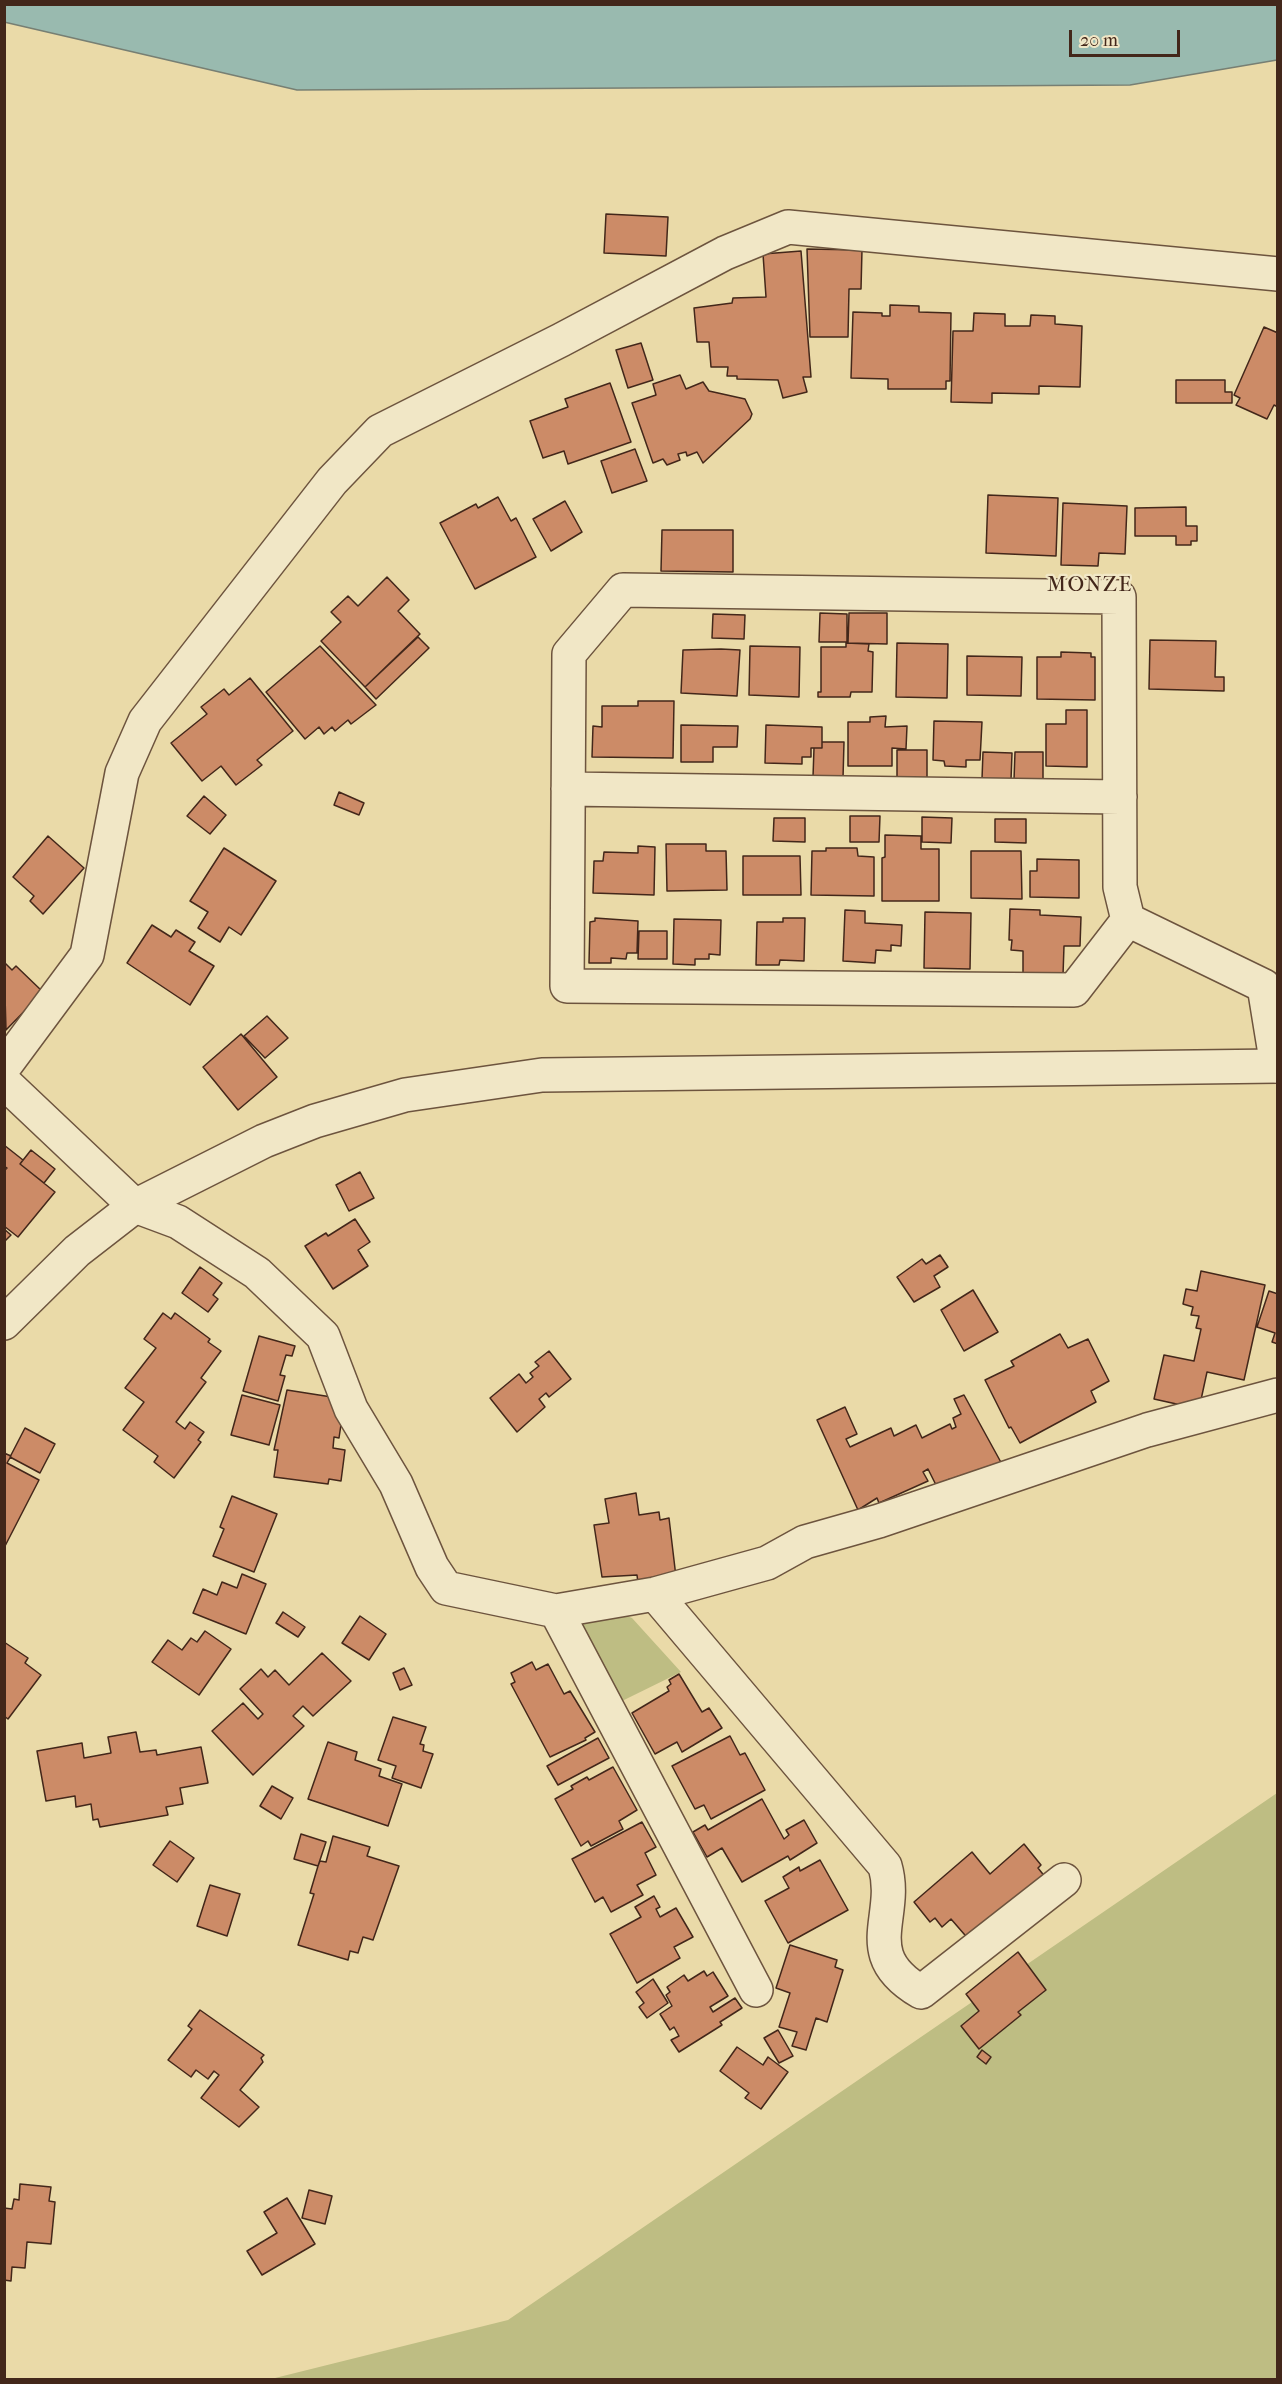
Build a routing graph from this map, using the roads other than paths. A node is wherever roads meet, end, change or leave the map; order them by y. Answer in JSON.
{"nodes":[{"id":1,"x":1278,"y":274,"type":"edge"},
{"id":2,"x":568,"y":789,"type":"junction"},
{"id":3,"x":1120,"y":796,"type":"junction"},
{"id":4,"x":1128,"y":920,"type":"junction"},
{"id":5,"x":1277,"y":1066,"type":"edge"},
{"id":6,"x":4,"y":1067,"type":"edge"},
{"id":7,"x":4,"y":1082,"type":"edge"},
{"id":8,"x":135,"y":1206,"type":"junction"},
{"id":9,"x":4,"y":1323,"type":"edge"},
{"id":10,"x":1278,"y":1395,"type":"edge"},
{"id":11,"x":655,"y":1594,"type":"junction"},
{"id":12,"x":556,"y":1611,"type":"junction"},
{"id":13,"x":1064,"y":1880,"type":"dead end"},
{"id":14,"x":756,"y":1990,"type":"dead end"}],
"edges":[{"from":1,"to":6,"type":"street"},
{"from":2,"to":3,"type":"street"},
{"from":2,"to":3,"type":"street"},
{"from":2,"to":4,"type":"street"},
{"from":3,"to":4,"type":"street"},
{"from":4,"to":5,"type":"street"},
{"from":5,"to":8,"type":"street"},
{"from":7,"to":8,"type":"street"},
{"from":8,"to":9,"type":"street"},
{"from":8,"to":12,"type":"street"},
{"from":10,"to":11,"type":"street"},
{"from":11,"to":12,"type":"street"},
{"from":11,"to":13,"type":"street"},
{"from":12,"to":14,"type":"street"}]}
